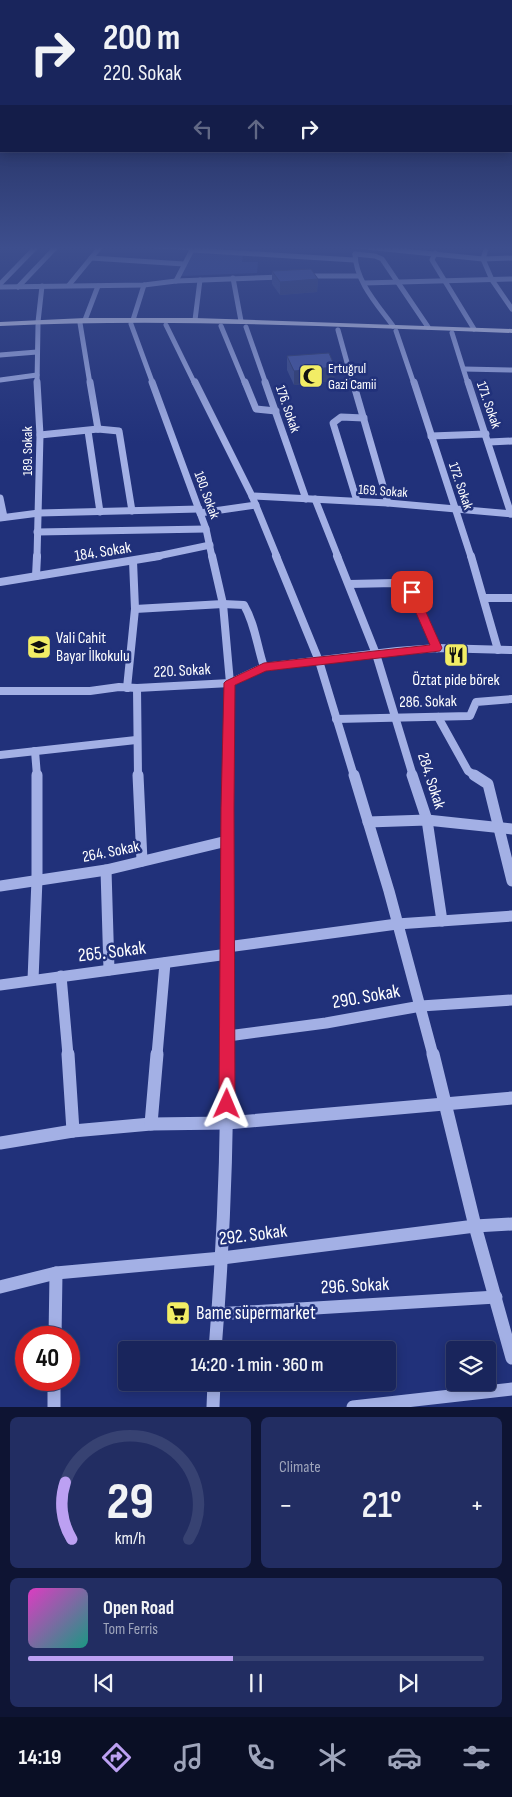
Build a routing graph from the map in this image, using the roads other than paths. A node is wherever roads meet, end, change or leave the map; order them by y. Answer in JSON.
{"nodes":[{"id":1,"x":39,"y":312,"type":"edge"},
{"id":2,"x":87,"y":312,"type":"edge"},
{"id":3,"x":135,"y":312,"type":"edge"},
{"id":4,"x":196,"y":312,"type":"edge"},
{"id":5,"x":240,"y":312,"type":"edge"},
{"id":6,"x":383,"y":312,"type":"edge"},
{"id":7,"x":418,"y":312,"type":"edge"},
{"id":8,"x":464,"y":312,"type":"edge"},
{"id":9,"x":195,"y":320,"type":"junction"},
{"id":10,"x":82,"y":322,"type":"junction"},
{"id":11,"x":132,"y":322,"type":"junction"},
{"id":12,"x":38,"y":323,"type":"junction"},
{"id":13,"x":243,"y":324,"type":"junction"},
{"id":14,"x":166,"y":325,"type":"junction"},
{"id":15,"x":0,"y":326,"type":"edge"},
{"id":16,"x":221,"y":326,"type":"junction"},
{"id":17,"x":428,"y":327,"type":"junction"},
{"id":18,"x":394,"y":329,"type":"junction"},
{"id":19,"x":474,"y":329,"type":"junction"},
{"id":20,"x":338,"y":330,"type":"junction"},
{"id":21,"x":512,"y":331,"type":"edge"},
{"id":22,"x":452,"y":333,"type":"junction"},
{"id":23,"x":512,"y":336,"type":"edge"},
{"id":24,"x":37,"y":352,"type":"junction"},
{"id":25,"x":0,"y":354,"type":"edge"},
{"id":26,"x":464,"y":369,"type":"junction"},
{"id":27,"x":512,"y":370,"type":"edge"},
{"id":28,"x":37,"y":375,"type":"junction"},
{"id":29,"x":0,"y":380,"type":"edge"},
{"id":30,"x":276,"y":411,"type":"junction"},
{"id":31,"x":364,"y":418,"type":"junction"},
{"id":32,"x":98,"y":429,"type":"junction"},
{"id":33,"x":88,"y":430,"type":"junction"},
{"id":34,"x":40,"y":434,"type":"junction"},
{"id":35,"x":486,"y":434,"type":"junction"},
{"id":36,"x":431,"y":436,"type":"junction"},
{"id":37,"x":512,"y":441,"type":"edge"},
{"id":38,"x":489,"y":442,"type":"junction"},
{"id":39,"x":0,"y":498,"type":"edge"},
{"id":40,"x":311,"y":499,"type":"junction"},
{"id":41,"x":254,"y":501,"type":"junction"},
{"id":42,"x":357,"y":501,"type":"junction"},
{"id":43,"x":388,"y":503,"type":"junction"},
{"id":44,"x":457,"y":510,"type":"junction"},
{"id":45,"x":132,"y":511,"type":"junction"},
{"id":46,"x":200,"y":511,"type":"junction"},
{"id":47,"x":100,"y":512,"type":"junction"},
{"id":48,"x":39,"y":513,"type":"junction"},
{"id":49,"x":512,"y":514,"type":"edge"},
{"id":50,"x":2,"y":517,"type":"edge"},
{"id":51,"x":206,"y":529,"type":"junction"},
{"id":52,"x":37,"y":532,"type":"junction"},
{"id":53,"x":210,"y":546,"type":"junction"},
{"id":54,"x":132,"y":561,"type":"junction"},
{"id":55,"x":36,"y":576,"type":"junction"},
{"id":56,"x":0,"y":582,"type":"edge"},
{"id":57,"x":348,"y":584,"type":"junction"},
{"id":58,"x":484,"y":598,"type":"junction"},
{"id":59,"x":512,"y":598,"type":"edge"},
{"id":60,"x":223,"y":604,"type":"junction"},
{"id":61,"x":135,"y":609,"type":"junction"},
{"id":62,"x":436,"y":648,"type":"junction"},
{"id":63,"x":498,"y":650,"type":"junction"},
{"id":64,"x":512,"y":650,"type":"edge"},
{"id":65,"x":376,"y":654,"type":"junction"},
{"id":66,"x":319,"y":661,"type":"junction"},
{"id":67,"x":264,"y":667,"type":"junction"},
{"id":68,"x":230,"y":683,"type":"junction"},
{"id":69,"x":126,"y":688,"type":"junction"},
{"id":70,"x":137,"y":688,"type":"junction"},
{"id":71,"x":0,"y":691,"type":"edge"},
{"id":72,"x":512,"y":699,"type":"edge"},
{"id":73,"x":438,"y":717,"type":"junction"},
{"id":74,"x":336,"y":718,"type":"junction"},
{"id":75,"x":395,"y":718,"type":"junction"},
{"id":76,"x":136,"y":740,"type":"junction"},
{"id":77,"x":35,"y":752,"type":"junction"},
{"id":78,"x":0,"y":755,"type":"edge"},
{"id":79,"x":427,"y":820,"type":"junction"},
{"id":80,"x":368,"y":822,"type":"junction"},
{"id":81,"x":500,"y":829,"type":"junction"},
{"id":82,"x":512,"y":829,"type":"edge"},
{"id":83,"x":227,"y":841,"type":"junction"},
{"id":84,"x":142,"y":861,"type":"junction"},
{"id":85,"x":106,"y":870,"type":"junction"},
{"id":86,"x":37,"y":879,"type":"junction"},
{"id":87,"x":512,"y":881,"type":"edge"},
{"id":88,"x":0,"y":886,"type":"edge"},
{"id":89,"x":512,"y":916,"type":"edge"},
{"id":90,"x":442,"y":921,"type":"junction"},
{"id":91,"x":397,"y":924,"type":"junction"},
{"id":92,"x":228,"y":950,"type":"junction"},
{"id":93,"x":165,"y":963,"type":"junction"},
{"id":94,"x":109,"y":970,"type":"junction"},
{"id":95,"x":61,"y":976,"type":"junction"},
{"id":96,"x":33,"y":980,"type":"junction"},
{"id":97,"x":0,"y":984,"type":"edge"},
{"id":98,"x":512,"y":1000,"type":"edge"},
{"id":99,"x":421,"y":1006,"type":"junction"},
{"id":100,"x":228,"y":1036,"type":"junction"},
{"id":101,"x":512,"y":1098,"type":"edge"},
{"id":102,"x":443,"y":1102,"type":"junction"},
{"id":103,"x":227,"y":1123,"type":"junction"},
{"id":104,"x":150,"y":1124,"type":"junction"},
{"id":105,"x":73,"y":1131,"type":"junction"},
{"id":106,"x":0,"y":1143,"type":"edge"},
{"id":107,"x":512,"y":1224,"type":"edge"},
{"id":108,"x":475,"y":1226,"type":"junction"},
{"id":109,"x":222,"y":1258,"type":"junction"},
{"id":110,"x":56,"y":1273,"type":"junction"},
{"id":111,"x":0,"y":1287,"type":"edge"},
{"id":112,"x":496,"y":1297,"type":"junction"},
{"id":113,"x":216,"y":1314,"type":"junction"},
{"id":114,"x":55,"y":1326,"type":"edge"},
{"id":115,"x":215,"y":1341,"type":"edge"},
{"id":116,"x":512,"y":1358,"type":"edge"},
{"id":117,"x":512,"y":1389,"type":"edge"},
{"id":118,"x":54,"y":1391,"type":"edge"},
{"id":119,"x":214,"y":1391,"type":"edge"},
{"id":120,"x":54,"y":1407,"type":"edge"},
{"id":121,"x":214,"y":1407,"type":"edge"},
{"id":122,"x":353,"y":1407,"type":"edge"}],
"edges":[{"from":1,"to":12,"type":"street"},
{"from":2,"to":10,"type":"street"},
{"from":3,"to":11,"type":"street"},
{"from":4,"to":9,"type":"street"},
{"from":5,"to":13,"type":"street","name":"176. Sokak"},
{"from":6,"to":18,"type":"street","name":"172. Sokak"},
{"from":7,"to":17,"type":"street"},
{"from":8,"to":19,"type":"street"},
{"from":9,"to":11,"type":"main road"},
{"from":9,"to":13,"type":"main road"},
{"from":10,"to":11,"type":"main road"},
{"from":10,"to":12,"type":"main road"},
{"from":10,"to":32,"type":"street"},
{"from":11,"to":14,"type":"main road"},
{"from":11,"to":46,"type":"street","name":"180. Sokak"},
{"from":12,"to":15,"type":"main road"},
{"from":12,"to":24,"type":"street","name":"189. Sokak"},
{"from":13,"to":16,"type":"main road"},
{"from":13,"to":18,"type":"main road"},
{"from":13,"to":20,"type":"main road"},
{"from":13,"to":30,"type":"street","name":"176. Sokak"},
{"from":14,"to":16,"type":"main road"},
{"from":14,"to":41,"type":"street"},
{"from":16,"to":30,"type":"street"},
{"from":17,"to":18,"type":"main road"},
{"from":17,"to":19,"type":"main road"},
{"from":18,"to":20,"type":"main road"},
{"from":18,"to":22,"type":"main road"},
{"from":18,"to":36,"type":"street","name":"172. Sokak"},
{"from":19,"to":21,"type":"main road"},
{"from":20,"to":31,"type":"street"},
{"from":22,"to":23,"type":"main road"},
{"from":22,"to":26,"type":"street","name":"171. Sokak"},
{"from":24,"to":25,"type":"street"},
{"from":24,"to":28,"type":"street","name":"189. Sokak"},
{"from":26,"to":27,"type":"street"},
{"from":26,"to":35,"type":"street","name":"171. Sokak"},
{"from":28,"to":29,"type":"street"},
{"from":28,"to":34,"type":"street","name":"189. Sokak"},
{"from":30,"to":40,"type":"street","name":"176. Sokak"},
{"from":31,"to":42,"type":"street"},
{"from":31,"to":43,"type":"street"},
{"from":32,"to":33,"type":"street"},
{"from":32,"to":45,"type":"street"},
{"from":33,"to":34,"type":"street"},
{"from":33,"to":47,"type":"street"},
{"from":34,"to":48,"type":"street","name":"189. Sokak"},
{"from":35,"to":36,"type":"street"},
{"from":35,"to":38,"type":"street","name":"171. Sokak"},
{"from":36,"to":44,"type":"street","name":"172. Sokak"},
{"from":37,"to":38,"type":"street"},
{"from":38,"to":49,"type":"street","name":"171. Sokak"},
{"from":39,"to":50,"type":"street"},
{"from":40,"to":41,"type":"street","name":"169. Sokak"},
{"from":40,"to":42,"type":"street","name":"169. Sokak"},
{"from":40,"to":57,"type":"street","name":"176. Sokak"},
{"from":41,"to":46,"type":"street","name":"169. Sokak"},
{"from":41,"to":66,"type":"street"},
{"from":42,"to":43,"type":"street","name":"169. Sokak"},
{"from":43,"to":44,"type":"street","name":"169. Sokak"},
{"from":44,"to":49,"type":"street","name":"169. Sokak"},
{"from":44,"to":58,"type":"street","name":"172. Sokak"},
{"from":45,"to":46,"type":"street","name":"169. Sokak"},
{"from":45,"to":47,"type":"street","name":"169. Sokak"},
{"from":46,"to":51,"type":"street","name":"180. Sokak"},
{"from":47,"to":48,"type":"street","name":"169. Sokak"},
{"from":48,"to":50,"type":"street","name":"169. Sokak"},
{"from":48,"to":52,"type":"street","name":"189. Sokak"},
{"from":51,"to":52,"type":"street"},
{"from":51,"to":53,"type":"street","name":"180. Sokak"},
{"from":52,"to":55,"type":"street","name":"189. Sokak"},
{"from":53,"to":54,"type":"street","name":"184. Sokak"},
{"from":53,"to":60,"type":"street","name":"180. Sokak"},
{"from":54,"to":55,"type":"street","name":"184. Sokak"},
{"from":54,"to":61,"type":"street"},
{"from":55,"to":56,"type":"street","name":"184. Sokak"},
{"from":57,"to":62,"type":"street"},
{"from":57,"to":65,"type":"street","name":"176. Sokak"},
{"from":58,"to":59,"type":"street"},
{"from":58,"to":63,"type":"street","name":"172. Sokak"},
{"from":60,"to":61,"type":"street"},
{"from":60,"to":67,"type":"street"},
{"from":60,"to":68,"type":"street","name":"180. Sokak"},
{"from":61,"to":69,"type":"street"},
{"from":62,"to":63,"type":"street","name":"220. Sokak"},
{"from":62,"to":65,"type":"street","name":"220. Sokak"},
{"from":63,"to":64,"type":"street","name":"220. Sokak"},
{"from":65,"to":66,"type":"street","name":"220. Sokak"},
{"from":65,"to":75,"type":"street","name":"284. Sokak"},
{"from":66,"to":67,"type":"street","name":"220. Sokak"},
{"from":66,"to":74,"type":"street"},
{"from":67,"to":68,"type":"street","name":"220. Sokak"},
{"from":68,"to":70,"type":"street","name":"220. Sokak"},
{"from":68,"to":83,"type":"street","name":"180. Sokak"},
{"from":69,"to":70,"type":"street","name":"220. Sokak"},
{"from":69,"to":71,"type":"street","name":"220. Sokak"},
{"from":70,"to":76,"type":"street"},
{"from":72,"to":73,"type":"street","name":"286. Sokak"},
{"from":73,"to":75,"type":"street","name":"286. Sokak"},
{"from":73,"to":81,"type":"street"},
{"from":74,"to":75,"type":"street","name":"286. Sokak"},
{"from":74,"to":80,"type":"street"},
{"from":75,"to":79,"type":"street","name":"284. Sokak"},
{"from":76,"to":77,"type":"street"},
{"from":76,"to":84,"type":"street"},
{"from":77,"to":78,"type":"street"},
{"from":77,"to":86,"type":"street"},
{"from":79,"to":80,"type":"street"},
{"from":79,"to":81,"type":"street"},
{"from":79,"to":90,"type":"street","name":"284. Sokak"},
{"from":80,"to":91,"type":"street"},
{"from":81,"to":82,"type":"street"},
{"from":81,"to":87,"type":"street"},
{"from":83,"to":84,"type":"street","name":"264. Sokak"},
{"from":83,"to":92,"type":"street","name":"180. Sokak"},
{"from":84,"to":85,"type":"street","name":"264. Sokak"},
{"from":85,"to":86,"type":"street","name":"264. Sokak"},
{"from":85,"to":94,"type":"street"},
{"from":86,"to":88,"type":"street","name":"264. Sokak"},
{"from":86,"to":96,"type":"street"},
{"from":89,"to":90,"type":"street","name":"265. Sokak"},
{"from":90,"to":91,"type":"street","name":"265. Sokak"},
{"from":91,"to":92,"type":"street","name":"265. Sokak"},
{"from":91,"to":99,"type":"street"},
{"from":92,"to":93,"type":"street","name":"265. Sokak"},
{"from":92,"to":100,"type":"street","name":"180. Sokak"},
{"from":93,"to":94,"type":"street","name":"265. Sokak"},
{"from":93,"to":104,"type":"street"},
{"from":94,"to":95,"type":"street","name":"265. Sokak"},
{"from":95,"to":96,"type":"street","name":"265. Sokak"},
{"from":95,"to":105,"type":"street"},
{"from":96,"to":97,"type":"street","name":"265. Sokak"},
{"from":98,"to":99,"type":"street","name":"290. Sokak"},
{"from":99,"to":100,"type":"street","name":"290. Sokak"},
{"from":99,"to":102,"type":"street"},
{"from":100,"to":103,"type":"street","name":"180. Sokak"},
{"from":101,"to":102,"type":"street"},
{"from":102,"to":103,"type":"street"},
{"from":102,"to":108,"type":"street"},
{"from":103,"to":104,"type":"street"},
{"from":103,"to":109,"type":"street","name":"180. Sokak"},
{"from":104,"to":105,"type":"street"},
{"from":105,"to":106,"type":"street"},
{"from":107,"to":108,"type":"street","name":"292. Sokak"},
{"from":108,"to":109,"type":"street","name":"292. Sokak"},
{"from":108,"to":112,"type":"street"},
{"from":109,"to":110,"type":"street","name":"292. Sokak"},
{"from":109,"to":113,"type":"street","name":"180. Sokak"},
{"from":110,"to":111,"type":"street","name":"292. Sokak"},
{"from":110,"to":114,"type":"street"},
{"from":112,"to":113,"type":"street","name":"296. Sokak"},
{"from":112,"to":116,"type":"street"},
{"from":113,"to":115,"type":"street","name":"180. Sokak"},
{"from":117,"to":122,"type":"street"},
{"from":118,"to":120,"type":"street"},
{"from":119,"to":121,"type":"street"}]}
